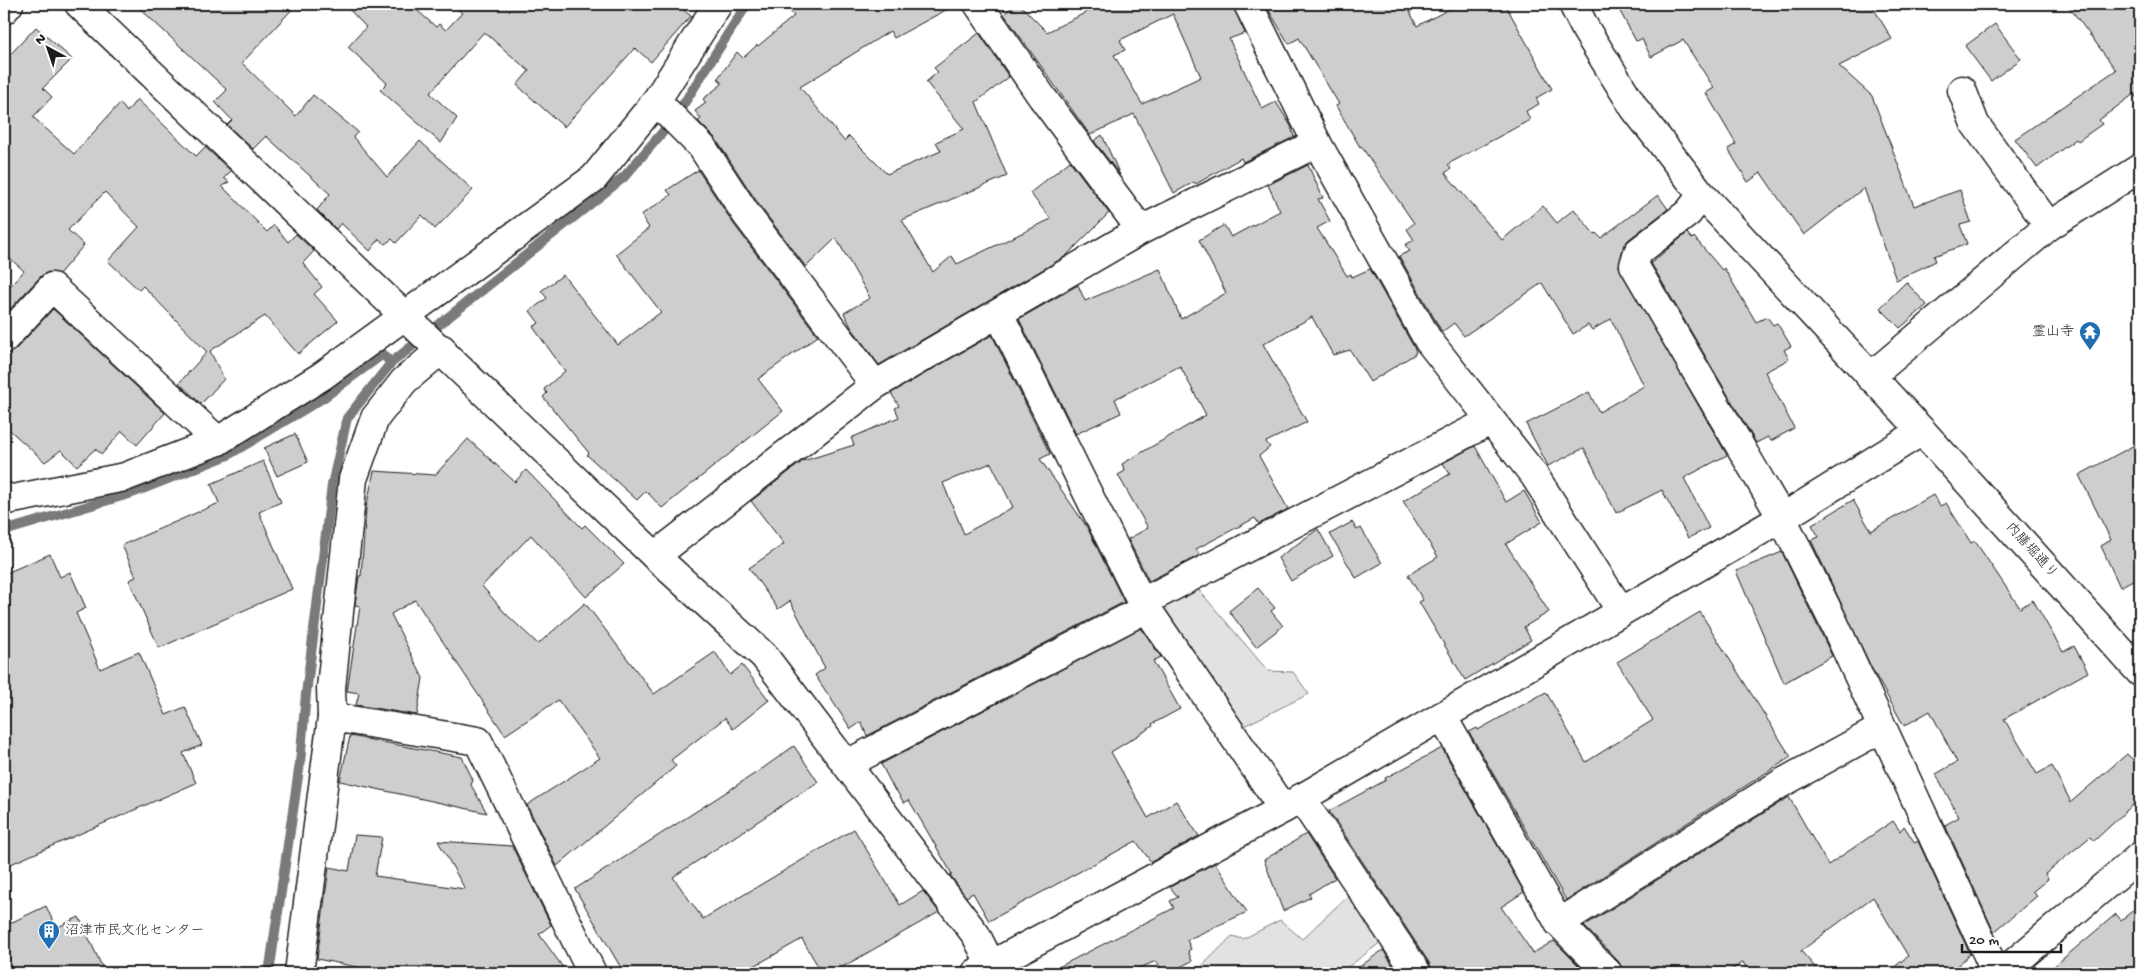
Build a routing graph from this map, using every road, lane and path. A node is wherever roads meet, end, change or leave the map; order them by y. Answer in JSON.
{"nodes":[{"id":1,"x":9,"y":4,"type":"edge"},
{"id":2,"x":79,"y":4,"type":"edge"},
{"id":3,"x":978,"y":4,"type":"edge"},
{"id":4,"x":1248,"y":4,"type":"edge"},
{"id":5,"x":1573,"y":4,"type":"edge"},
{"id":6,"x":714,"y":5,"type":"edge"},
{"id":7,"x":4,"y":10,"type":"edge"},
{"id":8,"x":1962,"y":90,"type":"dead end"},
{"id":9,"x":656,"y":101,"type":"junction"},
{"id":10,"x":1317,"y":143,"type":"junction"},
{"id":11,"x":2140,"y":168,"type":"edge"},
{"id":12,"x":1702,"y":195,"type":"junction"},
{"id":13,"x":2049,"y":226,"type":"junction"},
{"id":14,"x":1141,"y":230,"type":"junction"},
{"id":15,"x":999,"y":314,"type":"junction"},
{"id":16,"x":406,"y":316,"type":"junction"},
{"id":17,"x":4,"y":339,"type":"edge"},
{"id":18,"x":442,"y":349,"type":"junction"},
{"id":19,"x":1870,"y":377,"type":"junction"},
{"id":20,"x":875,"y":385,"type":"junction"},
{"id":21,"x":1490,"y":422,"type":"junction"},
{"id":22,"x":1922,"y":431,"type":"junction"},
{"id":23,"x":218,"y":442,"type":"junction"},
{"id":24,"x":4,"y":496,"type":"edge"},
{"id":25,"x":1782,"y":518,"type":"junction"},
{"id":26,"x":655,"y":556,"type":"junction"},
{"id":27,"x":1145,"y":605,"type":"junction"},
{"id":28,"x":1621,"y":611,"type":"junction"},
{"id":29,"x":2140,"y":672,"type":"edge"},
{"id":30,"x":1442,"y":716,"type":"junction"},
{"id":31,"x":332,"y":717,"type":"junction"},
{"id":32,"x":1882,"y":728,"type":"junction"},
{"id":33,"x":847,"y":764,"type":"junction"},
{"id":34,"x":1292,"y":804,"type":"junction"},
{"id":35,"x":2140,"y":856,"type":"edge"},
{"id":36,"x":1560,"y":923,"type":"junction"},
{"id":37,"x":988,"y":970,"type":"edge"},
{"id":38,"x":299,"y":973,"type":"edge"},
{"id":39,"x":592,"y":973,"type":"edge"},
{"id":40,"x":1417,"y":973,"type":"edge"},
{"id":41,"x":1608,"y":973,"type":"edge"},
{"id":42,"x":2002,"y":973,"type":"edge"}],
"edges":[{"from":1,"to":7,"type":"street"},
{"from":2,"to":16,"type":"street"},
{"from":3,"to":14,"type":"street"},
{"from":4,"to":10,"type":"street"},
{"from":5,"to":12,"type":"street","name":"内膳堀通り"},
{"from":6,"to":9,"type":"street"},
{"from":8,"to":13,"type":"street"},
{"from":9,"to":16,"type":"street"},
{"from":9,"to":20,"type":"street"},
{"from":10,"to":14,"type":"street"},
{"from":10,"to":21,"type":"street"},
{"from":11,"to":13,"type":"street"},
{"from":12,"to":19,"type":"street","name":"内膳堀通り"},
{"from":12,"to":25,"type":"street"},
{"from":13,"to":19,"type":"street"},
{"from":14,"to":15,"type":"street"},
{"from":15,"to":20,"type":"street"},
{"from":15,"to":27,"type":"street"},
{"from":16,"to":18,"type":"street"},
{"from":16,"to":23,"type":"street"},
{"from":17,"to":23,"type":"street"},
{"from":18,"to":26,"type":"street"},
{"from":18,"to":31,"type":"street"},
{"from":19,"to":22,"type":"street","name":"内膳堀通り"},
{"from":20,"to":26,"type":"street"},
{"from":21,"to":27,"type":"street"},
{"from":21,"to":28,"type":"street"},
{"from":22,"to":25,"type":"street"},
{"from":22,"to":29,"type":"street","name":"内膳堀通り"},
{"from":23,"to":24,"type":"street"},
{"from":25,"to":28,"type":"street"},
{"from":25,"to":32,"type":"street"},
{"from":26,"to":33,"type":"street"},
{"from":27,"to":33,"type":"street"},
{"from":27,"to":34,"type":"street"},
{"from":28,"to":30,"type":"street"},
{"from":30,"to":34,"type":"street"},
{"from":30,"to":36,"type":"street"},
{"from":31,"to":38,"type":"street"},
{"from":31,"to":39,"type":"street"},
{"from":32,"to":36,"type":"street"},
{"from":32,"to":42,"type":"street"},
{"from":33,"to":37,"type":"street"},
{"from":34,"to":37,"type":"street"},
{"from":34,"to":40,"type":"street"},
{"from":35,"to":42,"type":"street"},
{"from":36,"to":41,"type":"street"}]}
